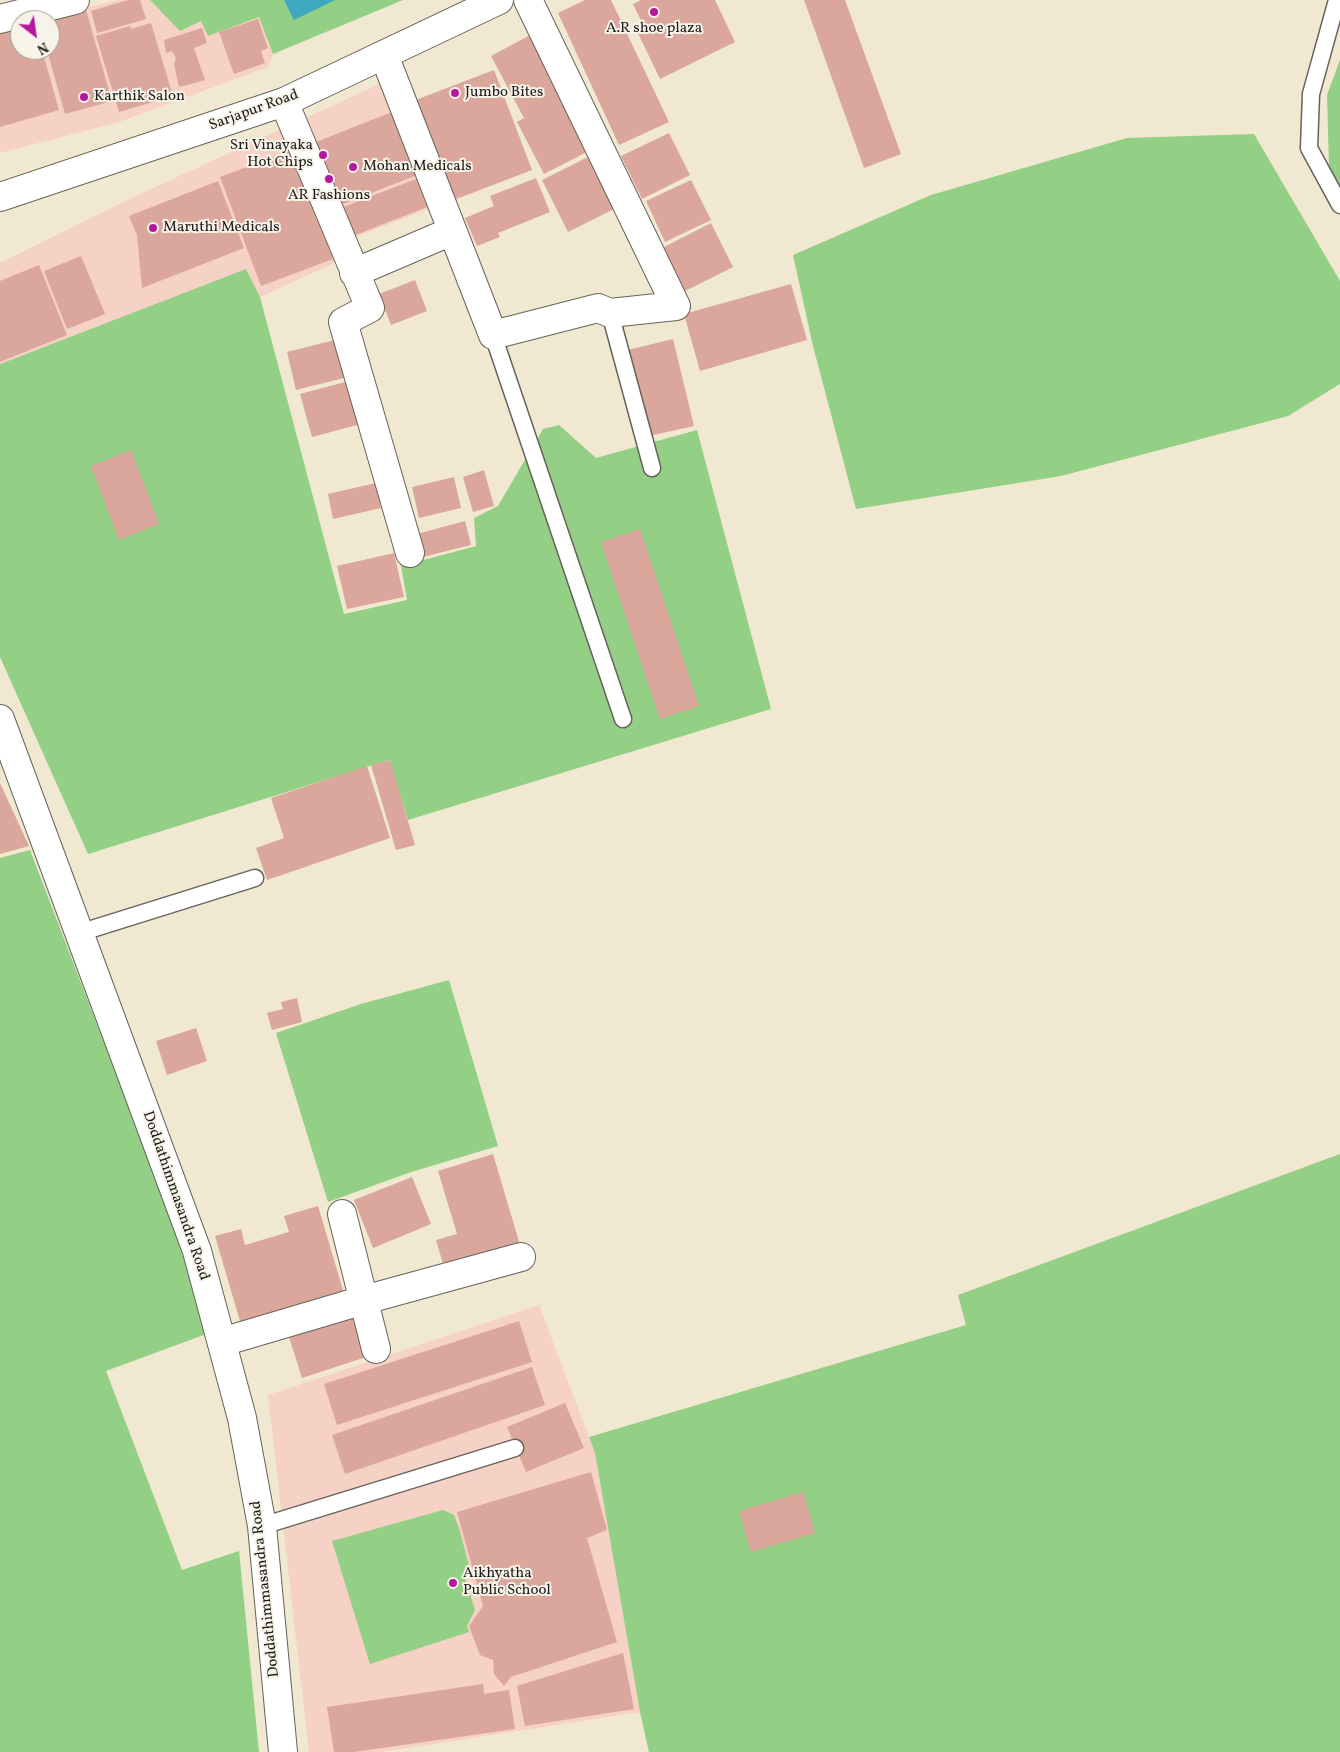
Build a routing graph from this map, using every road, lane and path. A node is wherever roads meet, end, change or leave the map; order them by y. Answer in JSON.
{"nodes":[{"id":1,"x":75,"y":0,"type":"edge"},
{"id":2,"x":499,"y":0,"type":"edge"},
{"id":3,"x":528,"y":0,"type":"edge"},
{"id":4,"x":1337,"y":0,"type":"edge"},
{"id":5,"x":0,"y":19,"type":"edge"},
{"id":6,"x":384,"y":55,"type":"junction"},
{"id":7,"x":284,"y":102,"type":"junction"},
{"id":8,"x":0,"y":197,"type":"edge"},
{"id":9,"x":1340,"y":205,"type":"edge"},
{"id":10,"x":452,"y":231,"type":"junction"},
{"id":11,"x":354,"y":273,"type":"junction"},
{"id":12,"x":610,"y":313,"type":"junction"},
{"id":13,"x":493,"y":335,"type":"junction"},
{"id":14,"x":652,"y":468,"type":"dead end"},
{"id":15,"x":410,"y":553,"type":"dead end"},
{"id":16,"x":623,"y":719,"type":"dead end"},
{"id":17,"x":2,"y":730,"type":"edge"},
{"id":18,"x":255,"y":878,"type":"dead end"},
{"id":19,"x":79,"y":933,"type":"junction"},
{"id":20,"x":342,"y":1214,"type":"dead end"},
{"id":21,"x":521,"y":1257,"type":"dead end"},
{"id":22,"x":364,"y":1300,"type":"junction"},
{"id":23,"x":222,"y":1342,"type":"junction"},
{"id":24,"x":376,"y":1350,"type":"dead end"},
{"id":25,"x":514,"y":1448,"type":"dead end"},
{"id":26,"x":262,"y":1526,"type":"junction"},
{"id":27,"x":283,"y":1752,"type":"edge"}],
"edges":[{"from":1,"to":5,"type":"street"},
{"from":2,"to":6,"type":"street","name":"Sarjapur Road"},
{"from":3,"to":12,"type":"street"},
{"from":4,"to":9,"type":"lane"},
{"from":6,"to":7,"type":"street","name":"Sarjapur Road"},
{"from":6,"to":10,"type":"street"},
{"from":7,"to":8,"type":"street","name":"Sarjapur Road"},
{"from":7,"to":11,"type":"street"},
{"from":10,"to":11,"type":"street"},
{"from":10,"to":13,"type":"street"},
{"from":11,"to":15,"type":"street"},
{"from":12,"to":13,"type":"street"},
{"from":12,"to":14,"type":"lane"},
{"from":13,"to":16,"type":"lane"},
{"from":17,"to":19,"type":"street","name":"Doddathimmasandra Road"},
{"from":18,"to":19,"type":"lane"},
{"from":19,"to":23,"type":"street","name":"Doddathimmasandra Road"},
{"from":20,"to":22,"type":"street"},
{"from":21,"to":22,"type":"street"},
{"from":22,"to":23,"type":"street"},
{"from":22,"to":24,"type":"street"},
{"from":23,"to":26,"type":"street","name":"Doddathimmasandra Road"},
{"from":25,"to":26,"type":"lane"},
{"from":26,"to":27,"type":"street","name":"Doddathimmasandra Road"}]}
